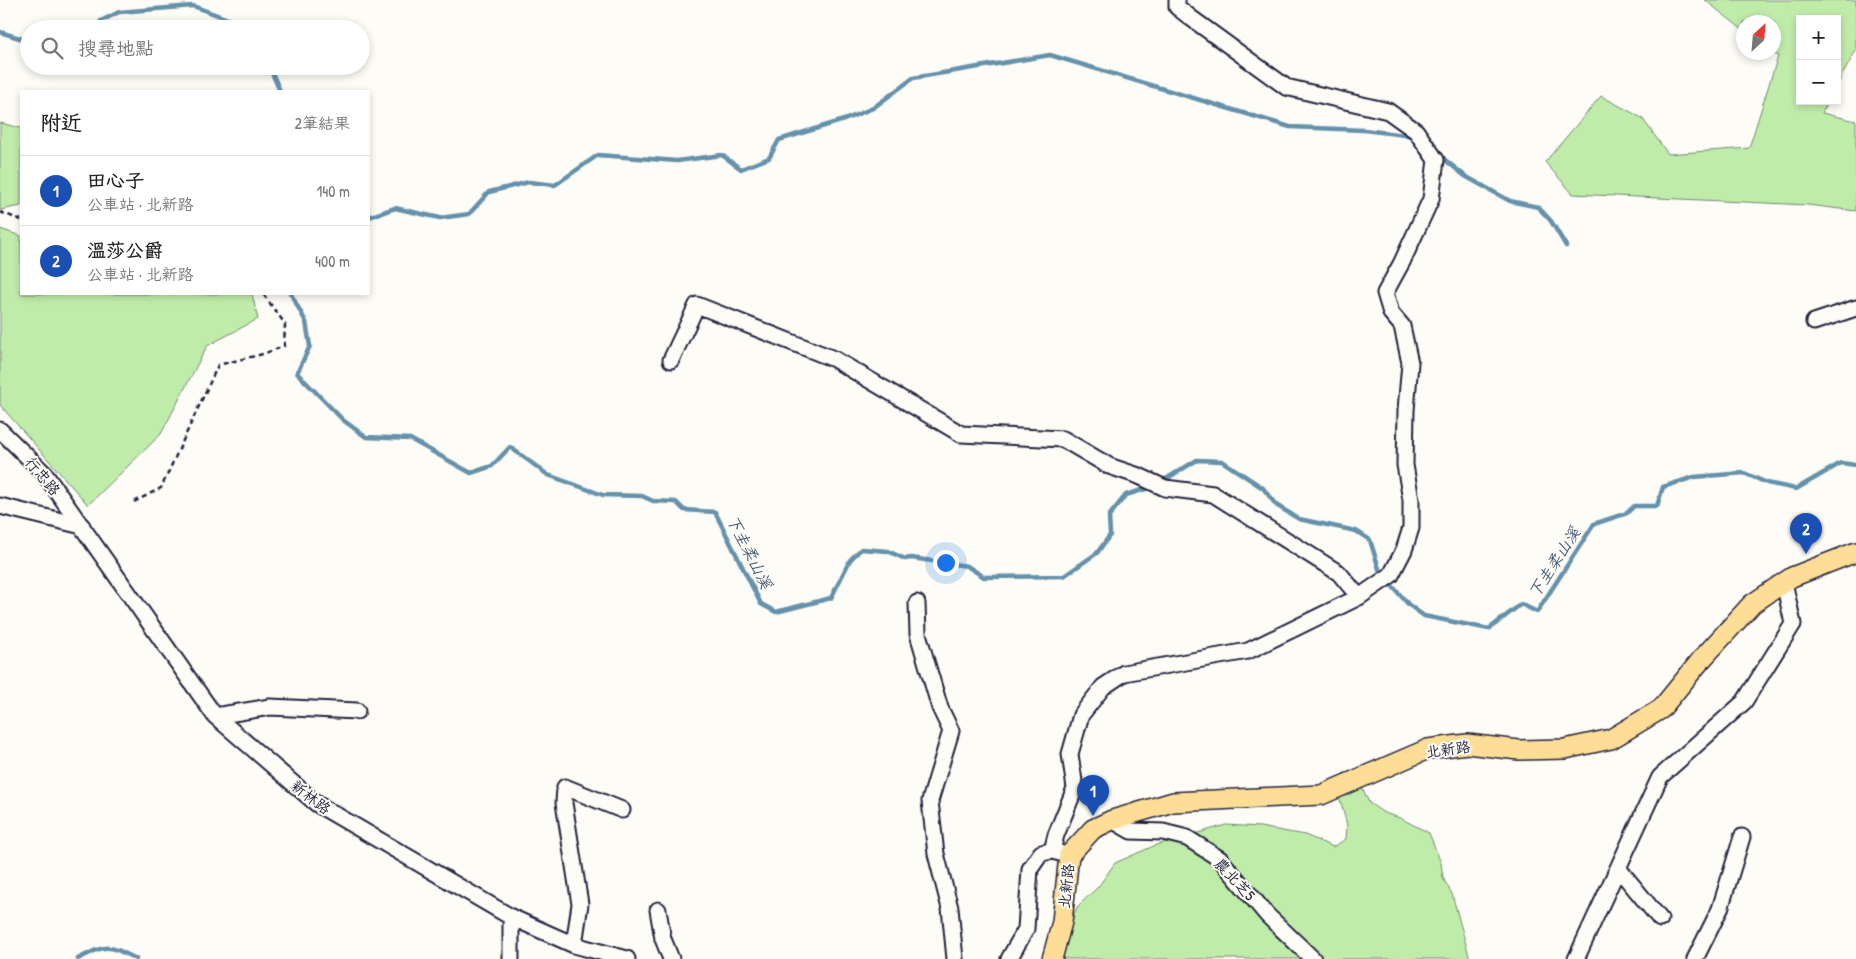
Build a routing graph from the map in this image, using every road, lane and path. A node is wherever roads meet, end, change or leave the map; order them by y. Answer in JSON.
{"nodes":[{"id":1,"x":1177,"y":0,"type":"edge"},
{"id":2,"x":0,"y":212,"type":"edge"},
{"id":3,"x":20,"y":220,"type":"edge"},
{"id":4,"x":264,"y":295,"type":"edge"},
{"id":5,"x":1856,"y":308,"type":"edge"},
{"id":6,"x":1814,"y":322,"type":"dead end"},
{"id":7,"x":671,"y":360,"type":"dead end"},
{"id":8,"x":0,"y":430,"type":"edge"},
{"id":9,"x":134,"y":502,"type":"dead end"},
{"id":10,"x":0,"y":506,"type":"edge"},
{"id":11,"x":82,"y":526,"type":"junction"},
{"id":12,"x":1856,"y":552,"type":"edge"},
{"id":13,"x":1784,"y":582,"type":"junction"},
{"id":14,"x":1359,"y":597,"type":"junction"},
{"id":15,"x":917,"y":603,"type":"dead end"},
{"id":16,"x":357,"y":711,"type":"dead end"},
{"id":17,"x":215,"y":716,"type":"junction"},
{"id":18,"x":622,"y":810,"type":"dead end"},
{"id":19,"x":1112,"y":820,"type":"junction"},
{"id":20,"x":1742,"y":837,"type":"dead end"},
{"id":21,"x":1060,"y":853,"type":"junction"},
{"id":22,"x":1618,"y":868,"type":"junction"},
{"id":23,"x":658,"y":910,"type":"dead end"},
{"id":24,"x":511,"y":917,"type":"junction"},
{"id":25,"x":1660,"y":919,"type":"dead end"},
{"id":26,"x":574,"y":945,"type":"junction"},
{"id":27,"x":511,"y":959,"type":"edge"},
{"id":28,"x":628,"y":959,"type":"edge"},
{"id":29,"x":671,"y":959,"type":"edge"},
{"id":30,"x":955,"y":959,"type":"edge"},
{"id":31,"x":1009,"y":959,"type":"edge"},
{"id":32,"x":1052,"y":959,"type":"edge"},
{"id":33,"x":1313,"y":959,"type":"edge"},
{"id":34,"x":1576,"y":959,"type":"edge"},
{"id":35,"x":1695,"y":959,"type":"edge"}],
"edges":[{"from":1,"to":14,"type":"street"},
{"from":2,"to":3,"type":"path"},
{"from":4,"to":9,"type":"path"},
{"from":5,"to":6,"type":"street"},
{"from":7,"to":14,"type":"street"},
{"from":8,"to":11,"type":"street","name":"行忠路"},
{"from":10,"to":11,"type":"street"},
{"from":11,"to":17,"type":"street","name":"新林路"},
{"from":12,"to":13,"type":"main road","name":"北新路"},
{"from":13,"to":19,"type":"main road","name":"北新路"},
{"from":13,"to":22,"type":"street"},
{"from":14,"to":21,"type":"street"},
{"from":15,"to":30,"type":"street"},
{"from":16,"to":17,"type":"street"},
{"from":17,"to":24,"type":"street","name":"新林路"},
{"from":18,"to":26,"type":"street"},
{"from":19,"to":21,"type":"main road","name":"北新路"},
{"from":19,"to":33,"type":"street","name":"農北芝5"},
{"from":20,"to":35,"type":"street"},
{"from":21,"to":31,"type":"street"},
{"from":21,"to":32,"type":"main road","name":"北新路"},
{"from":22,"to":25,"type":"street"},
{"from":22,"to":34,"type":"street"},
{"from":23,"to":29,"type":"street"},
{"from":24,"to":26,"type":"street","name":"新林路"},
{"from":24,"to":27,"type":"street"},
{"from":26,"to":28,"type":"street","name":"新林路"}]}
